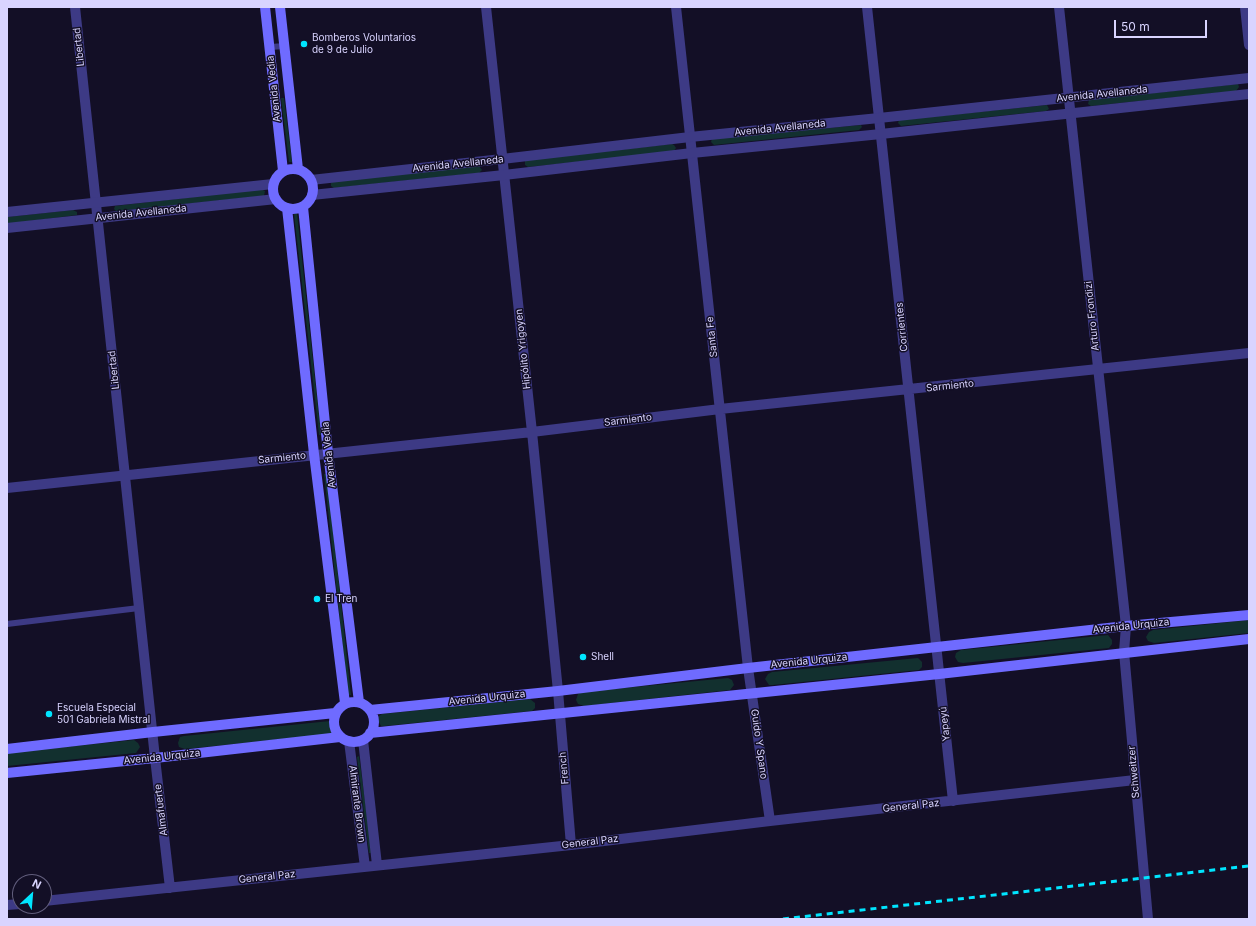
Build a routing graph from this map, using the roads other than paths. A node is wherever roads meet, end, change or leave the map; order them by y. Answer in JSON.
{"nodes":[{"id":1,"x":75,"y":7,"type":"edge"},
{"id":2,"x":265,"y":7,"type":"edge"},
{"id":3,"x":280,"y":7,"type":"edge"},
{"id":4,"x":486,"y":7,"type":"edge"},
{"id":5,"x":676,"y":7,"type":"edge"},
{"id":6,"x":867,"y":7,"type":"edge"},
{"id":7,"x":1059,"y":7,"type":"edge"},
{"id":8,"x":1245,"y":7,"type":"edge"},
{"id":9,"x":1249,"y":45,"type":"edge"},
{"id":10,"x":285,"y":46,"type":"junction"},
{"id":11,"x":270,"y":47,"type":"junction"},
{"id":12,"x":1249,"y":78,"type":"edge"},
{"id":13,"x":1249,"y":94,"type":"edge"},
{"id":14,"x":1069,"y":98,"type":"junction"},
{"id":15,"x":1071,"y":114,"type":"junction"},
{"id":16,"x":879,"y":118,"type":"junction"},
{"id":17,"x":881,"y":134,"type":"junction"},
{"id":18,"x":690,"y":137,"type":"junction"},
{"id":19,"x":692,"y":153,"type":"junction"},
{"id":20,"x":502,"y":159,"type":"junction"},
{"id":21,"x":298,"y":169,"type":"junction"},
{"id":22,"x":283,"y":171,"type":"junction"},
{"id":23,"x":504,"y":175,"type":"junction"},
{"id":24,"x":311,"y":180,"type":"junction"},
{"id":25,"x":273,"y":184,"type":"junction"},
{"id":26,"x":312,"y":195,"type":"junction"},
{"id":27,"x":276,"y":199,"type":"junction"},
{"id":28,"x":96,"y":203,"type":"junction"},
{"id":29,"x":303,"y":207,"type":"junction"},
{"id":30,"x":287,"y":208,"type":"junction"},
{"id":31,"x":7,"y":212,"type":"edge"},
{"id":32,"x":97,"y":218,"type":"junction"},
{"id":33,"x":7,"y":228,"type":"edge"},
{"id":34,"x":1249,"y":353,"type":"edge"},
{"id":35,"x":1098,"y":370,"type":"junction"},
{"id":36,"x":909,"y":390,"type":"junction"},
{"id":37,"x":720,"y":409,"type":"junction"},
{"id":38,"x":532,"y":432,"type":"junction"},
{"id":39,"x":328,"y":453,"type":"junction"},
{"id":40,"x":314,"y":454,"type":"junction"},
{"id":41,"x":125,"y":475,"type":"junction"},
{"id":42,"x":7,"y":488,"type":"edge"},
{"id":43,"x":139,"y":608,"type":"junction"},
{"id":44,"x":1249,"y":615,"type":"edge"},
{"id":45,"x":7,"y":624,"type":"edge"},
{"id":46,"x":1126,"y":626,"type":"junction"},
{"id":47,"x":1249,"y":639,"type":"edge"},
{"id":48,"x":937,"y":648,"type":"junction"},
{"id":49,"x":1124,"y":652,"type":"junction"},
{"id":50,"x":748,"y":668,"type":"junction"},
{"id":51,"x":939,"y":674,"type":"junction"},
{"id":52,"x":558,"y":691,"type":"junction"},
{"id":53,"x":752,"y":693,"type":"junction"},
{"id":54,"x":359,"y":702,"type":"junction"},
{"id":55,"x":345,"y":704,"type":"junction"},
{"id":56,"x":370,"y":710,"type":"junction"},
{"id":57,"x":335,"y":713,"type":"junction"},
{"id":58,"x":559,"y":713,"type":"junction"},
{"id":59,"x":153,"y":732,"type":"junction"},
{"id":60,"x":366,"y":736,"type":"junction"},
{"id":61,"x":345,"y":739,"type":"junction"},
{"id":62,"x":7,"y":749,"type":"edge"},
{"id":63,"x":155,"y":758,"type":"junction"},
{"id":64,"x":7,"y":773,"type":"edge"},
{"id":65,"x":1135,"y":780,"type":"junction"},
{"id":66,"x":953,"y":801,"type":"junction"},
{"id":67,"x":770,"y":821,"type":"junction"},
{"id":68,"x":571,"y":845,"type":"junction"},
{"id":69,"x":378,"y":865,"type":"junction"},
{"id":70,"x":365,"y":867,"type":"junction"},
{"id":71,"x":170,"y":888,"type":"junction"},
{"id":72,"x":52,"y":900,"type":"edge"},
{"id":73,"x":1148,"y":919,"type":"edge"}],
"edges":[{"from":1,"to":28,"type":"street","name":"Libertad"},
{"from":2,"to":11,"type":"main road","name":"Avenida Vedia"},
{"from":3,"to":10,"type":"main road","name":"Avenida Vedia"},
{"from":4,"to":20,"type":"street","name":"Hipólito Yrigoyen"},
{"from":5,"to":18,"type":"street","name":"Santa Fe"},
{"from":6,"to":16,"type":"street","name":"Corrientes"},
{"from":7,"to":14,"type":"street","name":"Arturo Frondizi"},
{"from":8,"to":9,"type":"street"},
{"from":10,"to":11,"type":"lane"},
{"from":10,"to":21,"type":"main road","name":"Avenida Vedia"},
{"from":11,"to":22,"type":"main road","name":"Avenida Vedia"},
{"from":12,"to":14,"type":"street","name":"Avenida Avellaneda"},
{"from":13,"to":15,"type":"street","name":"Avenida Avellaneda"},
{"from":14,"to":15,"type":"street","name":"Arturo Frondizi"},
{"from":14,"to":16,"type":"street","name":"Avenida Avellaneda"},
{"from":15,"to":17,"type":"street","name":"Avenida Avellaneda"},
{"from":15,"to":35,"type":"street","name":"Arturo Frondizi"},
{"from":16,"to":17,"type":"street","name":"Corrientes"},
{"from":16,"to":18,"type":"street","name":"Avenida Avellaneda"},
{"from":17,"to":19,"type":"street","name":"Avenida Avellaneda"},
{"from":17,"to":36,"type":"street","name":"Corrientes"},
{"from":18,"to":19,"type":"street","name":"Santa Fe"},
{"from":18,"to":20,"type":"street","name":"Avenida Avellaneda"},
{"from":19,"to":23,"type":"street","name":"Avenida Avellaneda"},
{"from":19,"to":37,"type":"street","name":"Santa Fe"},
{"from":20,"to":23,"type":"street","name":"Hipólito Yrigoyen"},
{"from":20,"to":24,"type":"street","name":"Avenida Avellaneda"},
{"from":21,"to":22,"type":"main road"},
{"from":21,"to":24,"type":"main road"},
{"from":22,"to":25,"type":"main road"},
{"from":23,"to":26,"type":"street","name":"Avenida Avellaneda"},
{"from":23,"to":38,"type":"street","name":"Hipólito Yrigoyen"},
{"from":24,"to":26,"type":"main road"},
{"from":25,"to":27,"type":"main road"},
{"from":25,"to":28,"type":"street","name":"Avenida Avellaneda"},
{"from":26,"to":29,"type":"main road"},
{"from":27,"to":30,"type":"main road"},
{"from":27,"to":32,"type":"street","name":"Avenida Avellaneda"},
{"from":28,"to":31,"type":"street","name":"Avenida Avellaneda"},
{"from":28,"to":32,"type":"street","name":"Libertad"},
{"from":29,"to":30,"type":"main road"},
{"from":29,"to":39,"type":"main road","name":"Avenida Vedia"},
{"from":30,"to":40,"type":"main road","name":"Avenida Vedia"},
{"from":32,"to":33,"type":"street","name":"Avenida Avellaneda"},
{"from":32,"to":41,"type":"street","name":"Libertad"},
{"from":34,"to":35,"type":"street","name":"Sarmiento"},
{"from":35,"to":36,"type":"street","name":"Sarmiento"},
{"from":35,"to":46,"type":"street","name":"Arturo Frondizi"},
{"from":36,"to":37,"type":"street","name":"Sarmiento"},
{"from":36,"to":48,"type":"street","name":"Corrientes"},
{"from":37,"to":38,"type":"street","name":"Sarmiento"},
{"from":37,"to":50,"type":"street","name":"Santa Fe"},
{"from":38,"to":39,"type":"street","name":"Sarmiento"},
{"from":38,"to":52,"type":"street","name":"Hipólito Yrigoyen"},
{"from":39,"to":40,"type":"street","name":"Sarmiento"},
{"from":39,"to":54,"type":"main road","name":"Avenida Vedia"},
{"from":40,"to":41,"type":"street","name":"Sarmiento"},
{"from":40,"to":55,"type":"main road","name":"Avenida Vedia"},
{"from":41,"to":42,"type":"street","name":"Sarmiento"},
{"from":41,"to":43,"type":"street","name":"Libertad"},
{"from":43,"to":45,"type":"lane"},
{"from":43,"to":59,"type":"street","name":"Libertad"},
{"from":44,"to":46,"type":"main road","name":"Avenida Urquiza"},
{"from":46,"to":48,"type":"main road","name":"Avenida Urquiza"},
{"from":46,"to":49,"type":"street","name":"Schweitzer"},
{"from":47,"to":49,"type":"main road"},
{"from":48,"to":50,"type":"main road","name":"Avenida Urquiza"},
{"from":48,"to":51,"type":"street","name":"Yapeyú"},
{"from":49,"to":51,"type":"main road"},
{"from":49,"to":65,"type":"street","name":"Schweitzer"},
{"from":50,"to":52,"type":"main road","name":"Avenida Urquiza"},
{"from":50,"to":53,"type":"street","name":"Guido Y Spano"},
{"from":51,"to":53,"type":"main road"},
{"from":51,"to":66,"type":"street","name":"Yapeyú"},
{"from":52,"to":56,"type":"main road","name":"Avenida Urquiza"},
{"from":52,"to":58,"type":"street","name":"French"},
{"from":53,"to":58,"type":"main road"},
{"from":53,"to":67,"type":"street","name":"Guido Y Spano"},
{"from":54,"to":55,"type":"main road"},
{"from":54,"to":56,"type":"main road"},
{"from":55,"to":57,"type":"main road"},
{"from":56,"to":60,"type":"main road"},
{"from":57,"to":59,"type":"main road"},
{"from":57,"to":61,"type":"main road"},
{"from":58,"to":60,"type":"main road"},
{"from":58,"to":68,"type":"street","name":"French"},
{"from":59,"to":62,"type":"main road"},
{"from":59,"to":63,"type":"street","name":"Almafuerte"},
{"from":60,"to":61,"type":"main road"},
{"from":60,"to":69,"type":"street","name":"Almirante Brown"},
{"from":61,"to":63,"type":"main road","name":"Avenida Urquiza"},
{"from":61,"to":70,"type":"street","name":"Almirante Brown"},
{"from":63,"to":64,"type":"main road","name":"Avenida Urquiza"},
{"from":63,"to":71,"type":"street","name":"Almafuerte"},
{"from":65,"to":66,"type":"street","name":"General Paz"},
{"from":65,"to":73,"type":"street","name":"Schweitzer"},
{"from":66,"to":67,"type":"street","name":"General Paz"},
{"from":67,"to":68,"type":"street","name":"General Paz"},
{"from":68,"to":69,"type":"street","name":"General Paz"},
{"from":69,"to":70,"type":"street","name":"General Paz"},
{"from":70,"to":71,"type":"street","name":"General Paz"},
{"from":71,"to":72,"type":"street","name":"General Paz"}]}
